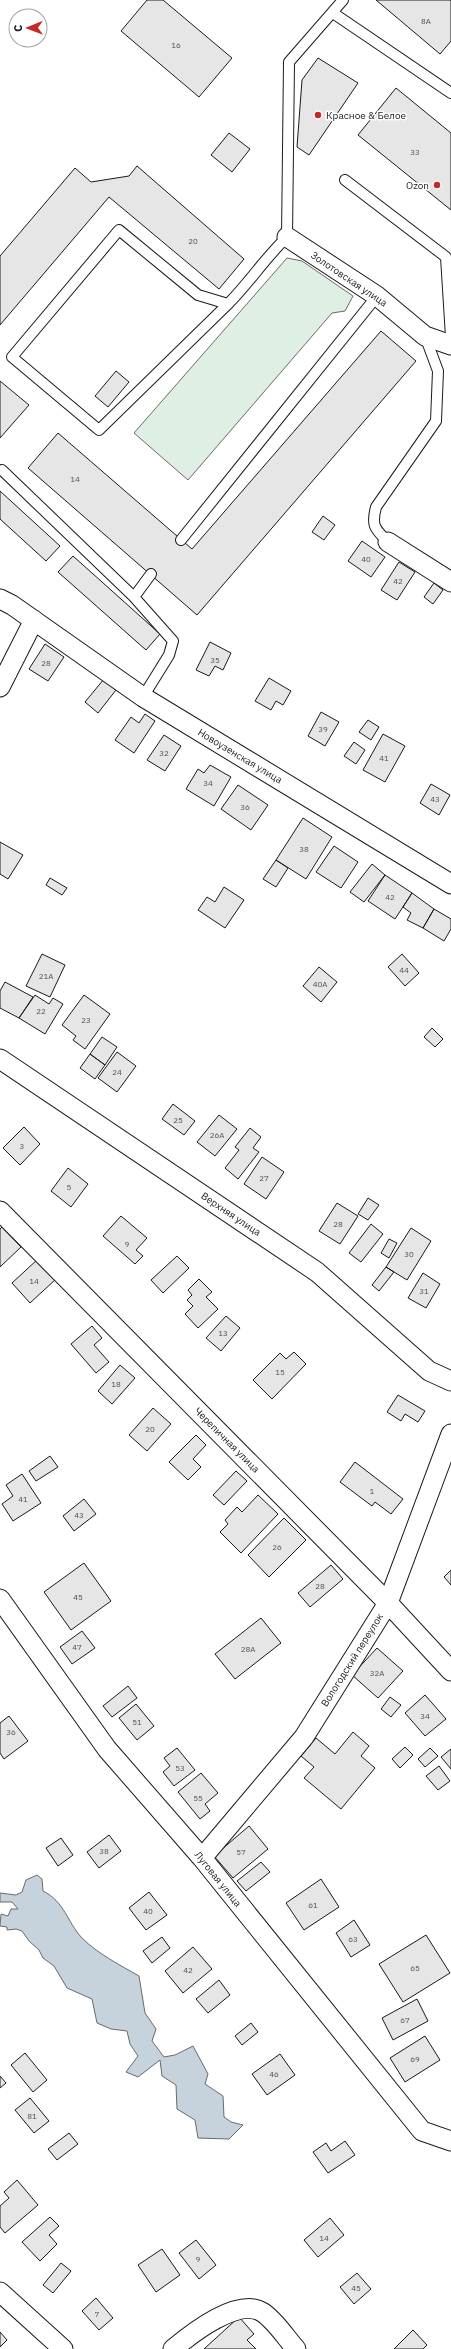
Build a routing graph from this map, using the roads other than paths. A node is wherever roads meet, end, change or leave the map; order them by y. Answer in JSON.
{"nodes":[{"id":1,"x":343,"y":0,"type":"edge"},
{"id":2,"x":333,"y":13,"type":"junction"},
{"id":3,"x":451,"y":93,"type":"edge"},
{"id":4,"x":344,"y":180,"type":"dead end"},
{"id":5,"x":287,"y":237,"type":"junction"},
{"id":6,"x":377,"y":296,"type":"junction"},
{"id":7,"x":228,"y":304,"type":"junction"},
{"id":8,"x":425,"y":336,"type":"junction"},
{"id":9,"x":451,"y":337,"type":"edge"},
{"id":10,"x":451,"y":345,"type":"edge"},
{"id":11,"x":2,"y":470,"type":"dead end"},
{"id":12,"x":181,"y":540,"type":"dead end"},
{"id":13,"x":388,"y":542,"type":"joint"},
{"id":14,"x":151,"y":574,"type":"dead end"},
{"id":15,"x":451,"y":582,"type":"edge"},
{"id":16,"x":134,"y":597,"type":"junction"},
{"id":17,"x":0,"y":599,"type":"edge"},
{"id":18,"x":34,"y":620,"type":"junction"},
{"id":19,"x":0,"y":687,"type":"edge"},
{"id":20,"x":143,"y":697,"type":"junction"},
{"id":21,"x":451,"y":884,"type":"edge"},
{"id":22,"x":0,"y":1059,"type":"edge"},
{"id":23,"x":0,"y":1211,"type":"edge"},
{"id":24,"x":451,"y":1381,"type":"edge"},
{"id":25,"x":451,"y":1434,"type":"edge"},
{"id":26,"x":0,"y":1599,"type":"edge"},
{"id":27,"x":388,"y":1603,"type":"junction"},
{"id":28,"x":451,"y":1671,"type":"edge"},
{"id":29,"x":202,"y":1858,"type":"junction"},
{"id":30,"x":451,"y":2141,"type":"edge"},
{"id":31,"x":0,"y":2292,"type":"edge"},
{"id":32,"x":63,"y":2349,"type":"edge"},
{"id":33,"x":172,"y":2349,"type":"edge"},
{"id":34,"x":296,"y":2349,"type":"edge"}],
"edges":[{"from":1,"to":2,"type":"lane"},
{"from":2,"to":3,"type":"lane"},
{"from":2,"to":5,"type":"lane"},
{"from":4,"to":9,"type":"lane"},
{"from":5,"to":6,"type":"street","name":"Золотовская улица"},
{"from":5,"to":7,"type":"lane"},
{"from":6,"to":8,"type":"street","name":"Золотовская улица"},
{"from":6,"to":12,"type":"lane"},
{"from":7,"to":7,"type":"lane"},
{"from":8,"to":10,"type":"street","name":"Золотовская улица"},
{"from":8,"to":13,"type":"lane"},
{"from":11,"to":16,"type":"lane"},
{"from":13,"to":15,"type":"street"},
{"from":14,"to":16,"type":"lane"},
{"from":16,"to":20,"type":"lane"},
{"from":17,"to":18,"type":"street","name":"Новоузенская улица"},
{"from":18,"to":19,"type":"street"},
{"from":18,"to":20,"type":"street","name":"Новоузенская улица"},
{"from":20,"to":21,"type":"street","name":"Новоузенская улица"},
{"from":22,"to":24,"type":"street","name":"Верхняя улица"},
{"from":23,"to":27,"type":"street","name":"Черепичная улица"},
{"from":25,"to":27,"type":"street","name":"Вологодский переулок"},
{"from":26,"to":29,"type":"street","name":"Луговая улица"},
{"from":27,"to":28,"type":"street","name":"Черепичная улица"},
{"from":27,"to":29,"type":"street","name":"Вологодский переулок"},
{"from":29,"to":30,"type":"street","name":"Луговая улица"},
{"from":31,"to":32,"type":"street"},
{"from":33,"to":34,"type":"street"}]}
